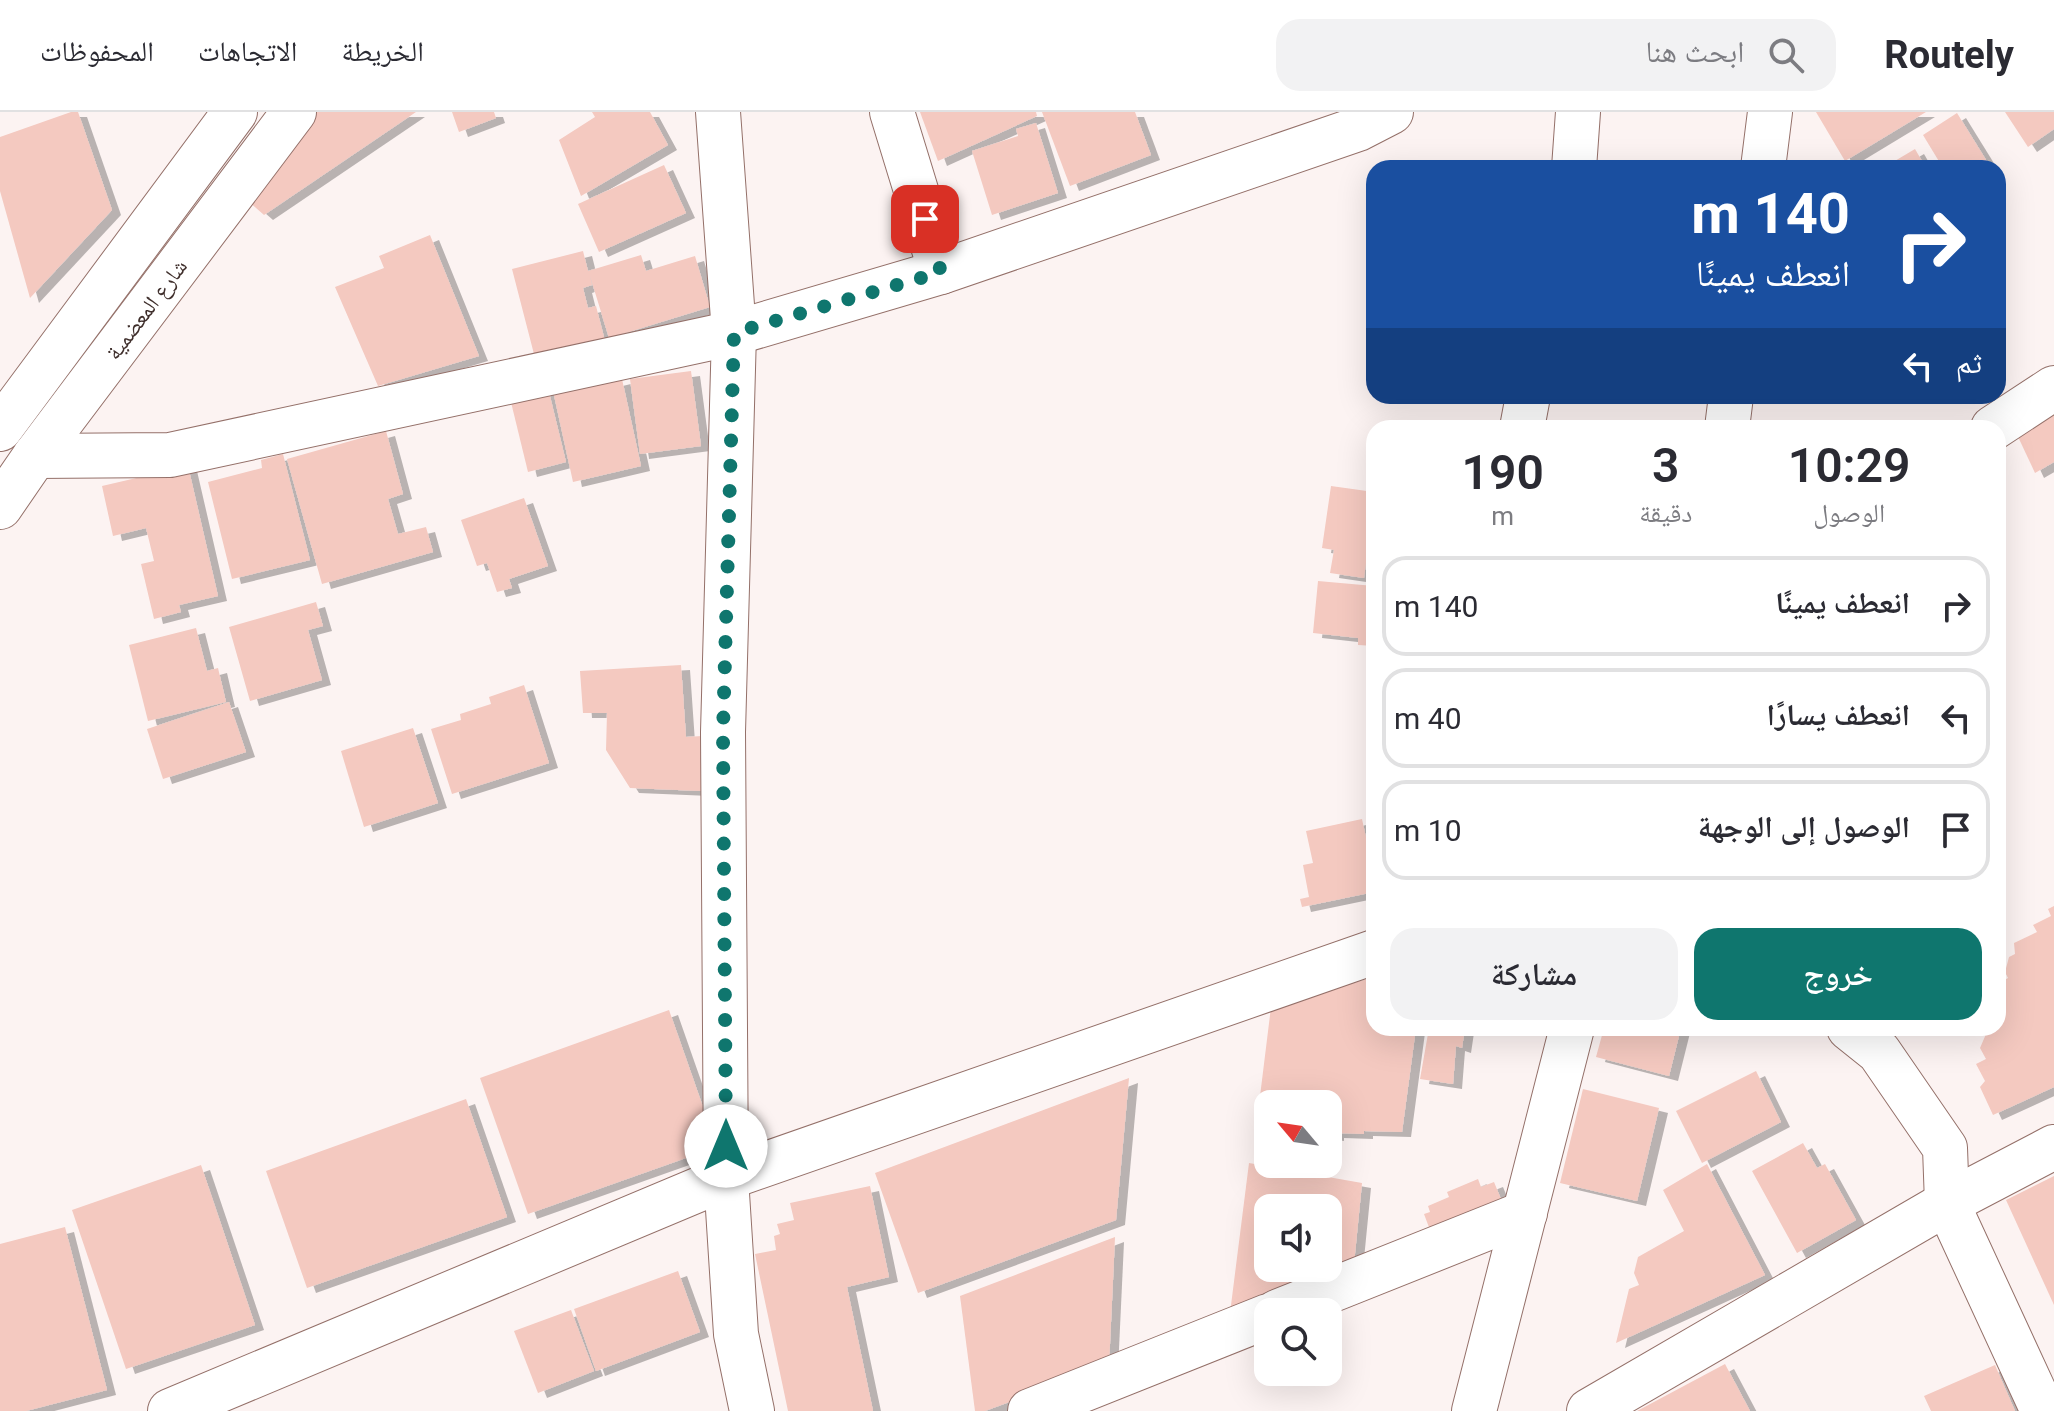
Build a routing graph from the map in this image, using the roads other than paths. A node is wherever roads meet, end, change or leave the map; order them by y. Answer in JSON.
{"nodes":[{"id":1,"x":235,"y":112,"type":"edge"},
{"id":2,"x":294,"y":112,"type":"edge"},
{"id":3,"x":718,"y":112,"type":"edge"},
{"id":4,"x":892,"y":112,"type":"edge"},
{"id":5,"x":1391,"y":112,"type":"edge"},
{"id":6,"x":1578,"y":112,"type":"edge"},
{"id":7,"x":1770,"y":112,"type":"edge"},
{"id":8,"x":1575,"y":160,"type":"edge"},
{"id":9,"x":1764,"y":160,"type":"edge"},
{"id":10,"x":941,"y":272,"type":"junction"},
{"id":11,"x":734,"y":333,"type":"junction"},
{"id":12,"x":2054,"y":388,"type":"edge"},
{"id":13,"x":2005,"y":420,"type":"edge"},
{"id":14,"x":0,"y":429,"type":"edge"},
{"id":15,"x":35,"y":456,"type":"junction"},
{"id":16,"x":0,"y":507,"type":"edge"},
{"id":17,"x":1366,"y":955,"type":"edge"},
{"id":18,"x":1570,"y":1036,"type":"edge"},
{"id":19,"x":1859,"y":1036,"type":"edge"},
{"id":20,"x":2054,"y":1147,"type":"edge"},
{"id":21,"x":726,"y":1178,"type":"junction"},
{"id":22,"x":1947,"y":1203,"type":"junction"},
{"id":23,"x":1525,"y":1213,"type":"junction"},
{"id":24,"x":1312,"y":1298,"type":"edge"},
{"id":25,"x":1254,"y":1322,"type":"edge"},
{"id":26,"x":170,"y":1411,"type":"edge"},
{"id":27,"x":752,"y":1411,"type":"edge"},
{"id":28,"x":1030,"y":1411,"type":"edge"},
{"id":29,"x":1474,"y":1411,"type":"edge"},
{"id":30,"x":1589,"y":1411,"type":"edge"},
{"id":31,"x":2043,"y":1411,"type":"edge"}],
"edges":[{"from":1,"to":14,"type":"street","name":"شارع المعضمية"},
{"from":2,"to":15,"type":"street","name":"شارع المعضمية"},
{"from":3,"to":11,"type":"street"},
{"from":4,"to":10,"type":"street"},
{"from":5,"to":10,"type":"street"},
{"from":6,"to":8,"type":"street"},
{"from":7,"to":9,"type":"street"},
{"from":10,"to":11,"type":"street"},
{"from":11,"to":15,"type":"street"},
{"from":11,"to":21,"type":"street"},
{"from":12,"to":13,"type":"street"},
{"from":15,"to":16,"type":"street","name":"شارع المعضمية"},
{"from":17,"to":21,"type":"street"},
{"from":18,"to":23,"type":"street"},
{"from":19,"to":22,"type":"street"},
{"from":20,"to":22,"type":"street"},
{"from":21,"to":26,"type":"street"},
{"from":21,"to":27,"type":"street"},
{"from":22,"to":30,"type":"street"},
{"from":22,"to":31,"type":"street"},
{"from":23,"to":24,"type":"street"},
{"from":23,"to":29,"type":"street"},
{"from":25,"to":28,"type":"street"}]}
